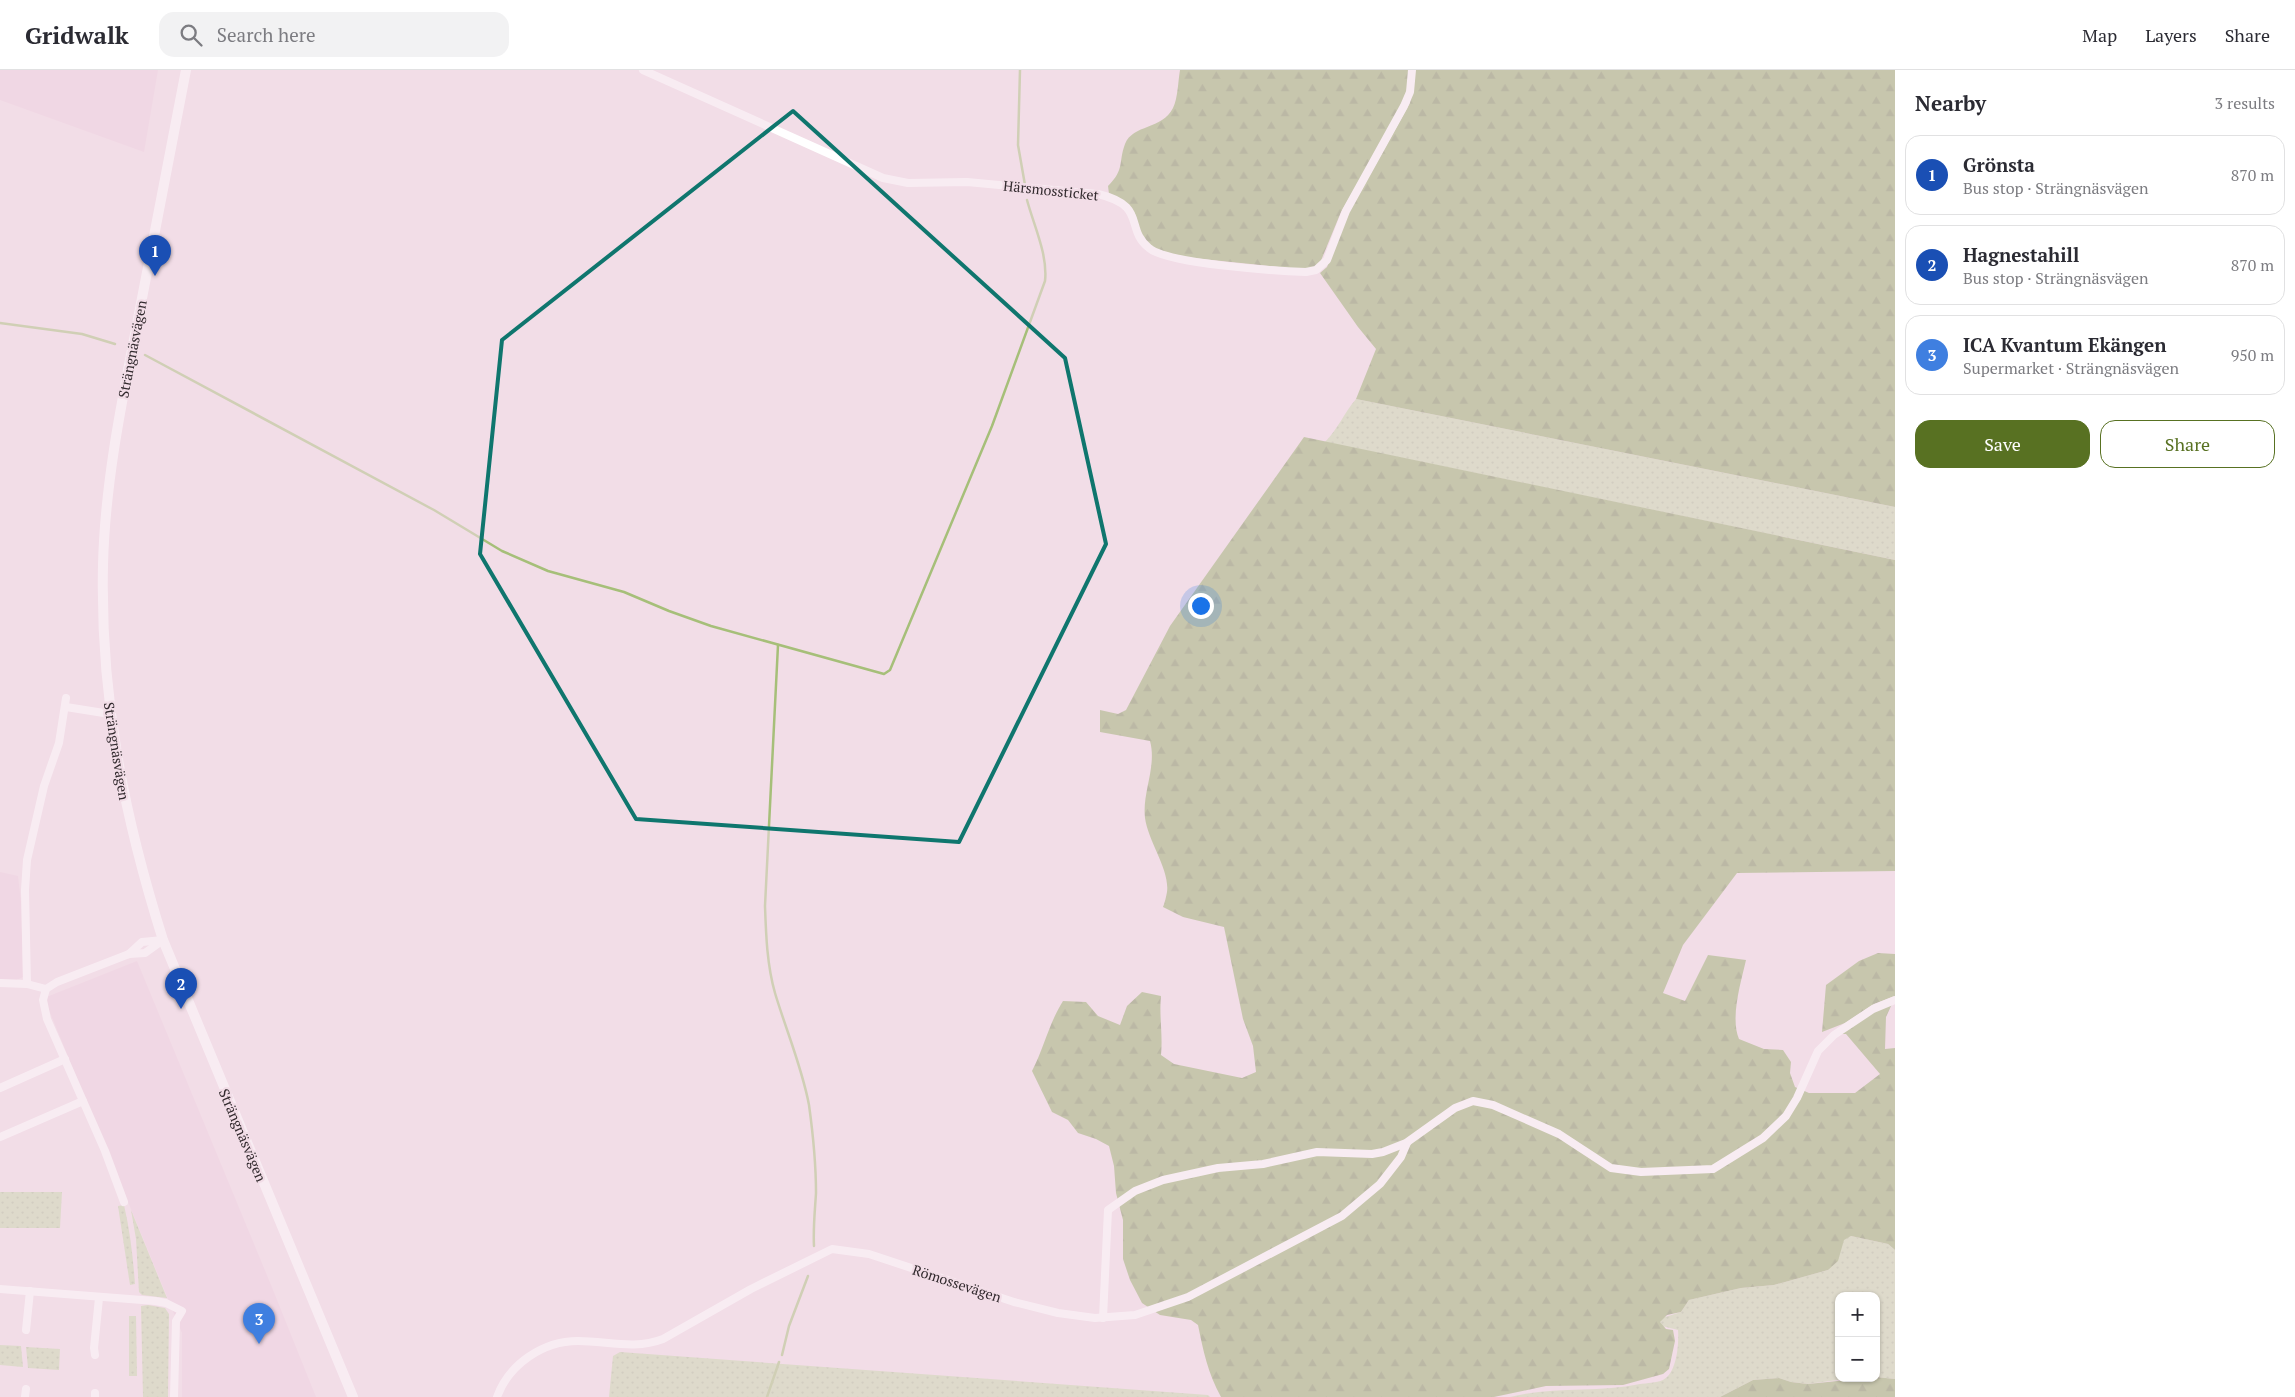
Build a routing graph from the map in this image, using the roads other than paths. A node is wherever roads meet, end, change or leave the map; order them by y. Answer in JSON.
{"nodes":[{"id":1,"x":186,"y":70,"type":"edge"},
{"id":2,"x":643,"y":70,"type":"edge"},
{"id":3,"x":1412,"y":70,"type":"edge"},
{"id":4,"x":110,"y":714,"type":"junction"},
{"id":5,"x":163,"y":940,"type":"junction"},
{"id":6,"x":0,"y":983,"type":"edge"},
{"id":7,"x":27,"y":984,"type":"junction"},
{"id":8,"x":46,"y":988,"type":"junction"},
{"id":9,"x":1895,"y":1000,"type":"edge"},
{"id":10,"x":65,"y":1059,"type":"junction"},
{"id":11,"x":0,"y":1088,"type":"edge"},
{"id":12,"x":83,"y":1101,"type":"junction"},
{"id":13,"x":0,"y":1137,"type":"edge"},
{"id":14,"x":1407,"y":1143,"type":"junction"},
{"id":15,"x":124,"y":1202,"type":"dead end"},
{"id":16,"x":0,"y":1289,"type":"edge"},
{"id":17,"x":30,"y":1291,"type":"junction"},
{"id":18,"x":99,"y":1298,"type":"junction"},
{"id":19,"x":1103,"y":1318,"type":"junction"},
{"id":20,"x":26,"y":1330,"type":"dead end"},
{"id":21,"x":95,"y":1355,"type":"dead end"},
{"id":22,"x":174,"y":1397,"type":"edge"},
{"id":23,"x":353,"y":1397,"type":"edge"},
{"id":24,"x":497,"y":1397,"type":"edge"}],
"edges":[{"from":1,"to":4,"type":"main road","name":"Strängnäsvägen"},
{"from":2,"to":3,"type":"street","name":"Härsmossticket"},
{"from":4,"to":5,"type":"main road","name":"Strängnäsvägen"},
{"from":4,"to":7,"type":"street"},
{"from":5,"to":8,"type":"street"},
{"from":5,"to":23,"type":"main road","name":"Strängnäsvägen"},
{"from":6,"to":7,"type":"street"},
{"from":7,"to":8,"type":"street"},
{"from":8,"to":10,"type":"street"},
{"from":9,"to":14,"type":"street"},
{"from":10,"to":11,"type":"street"},
{"from":10,"to":12,"type":"street"},
{"from":12,"to":13,"type":"street"},
{"from":12,"to":15,"type":"street"},
{"from":14,"to":19,"type":"street","name":"Römossevägen"},
{"from":14,"to":19,"type":"street"},
{"from":16,"to":17,"type":"street"},
{"from":17,"to":18,"type":"street"},
{"from":17,"to":20,"type":"street"},
{"from":18,"to":21,"type":"street"},
{"from":18,"to":22,"type":"street"},
{"from":19,"to":24,"type":"street","name":"Römossevägen"}]}
